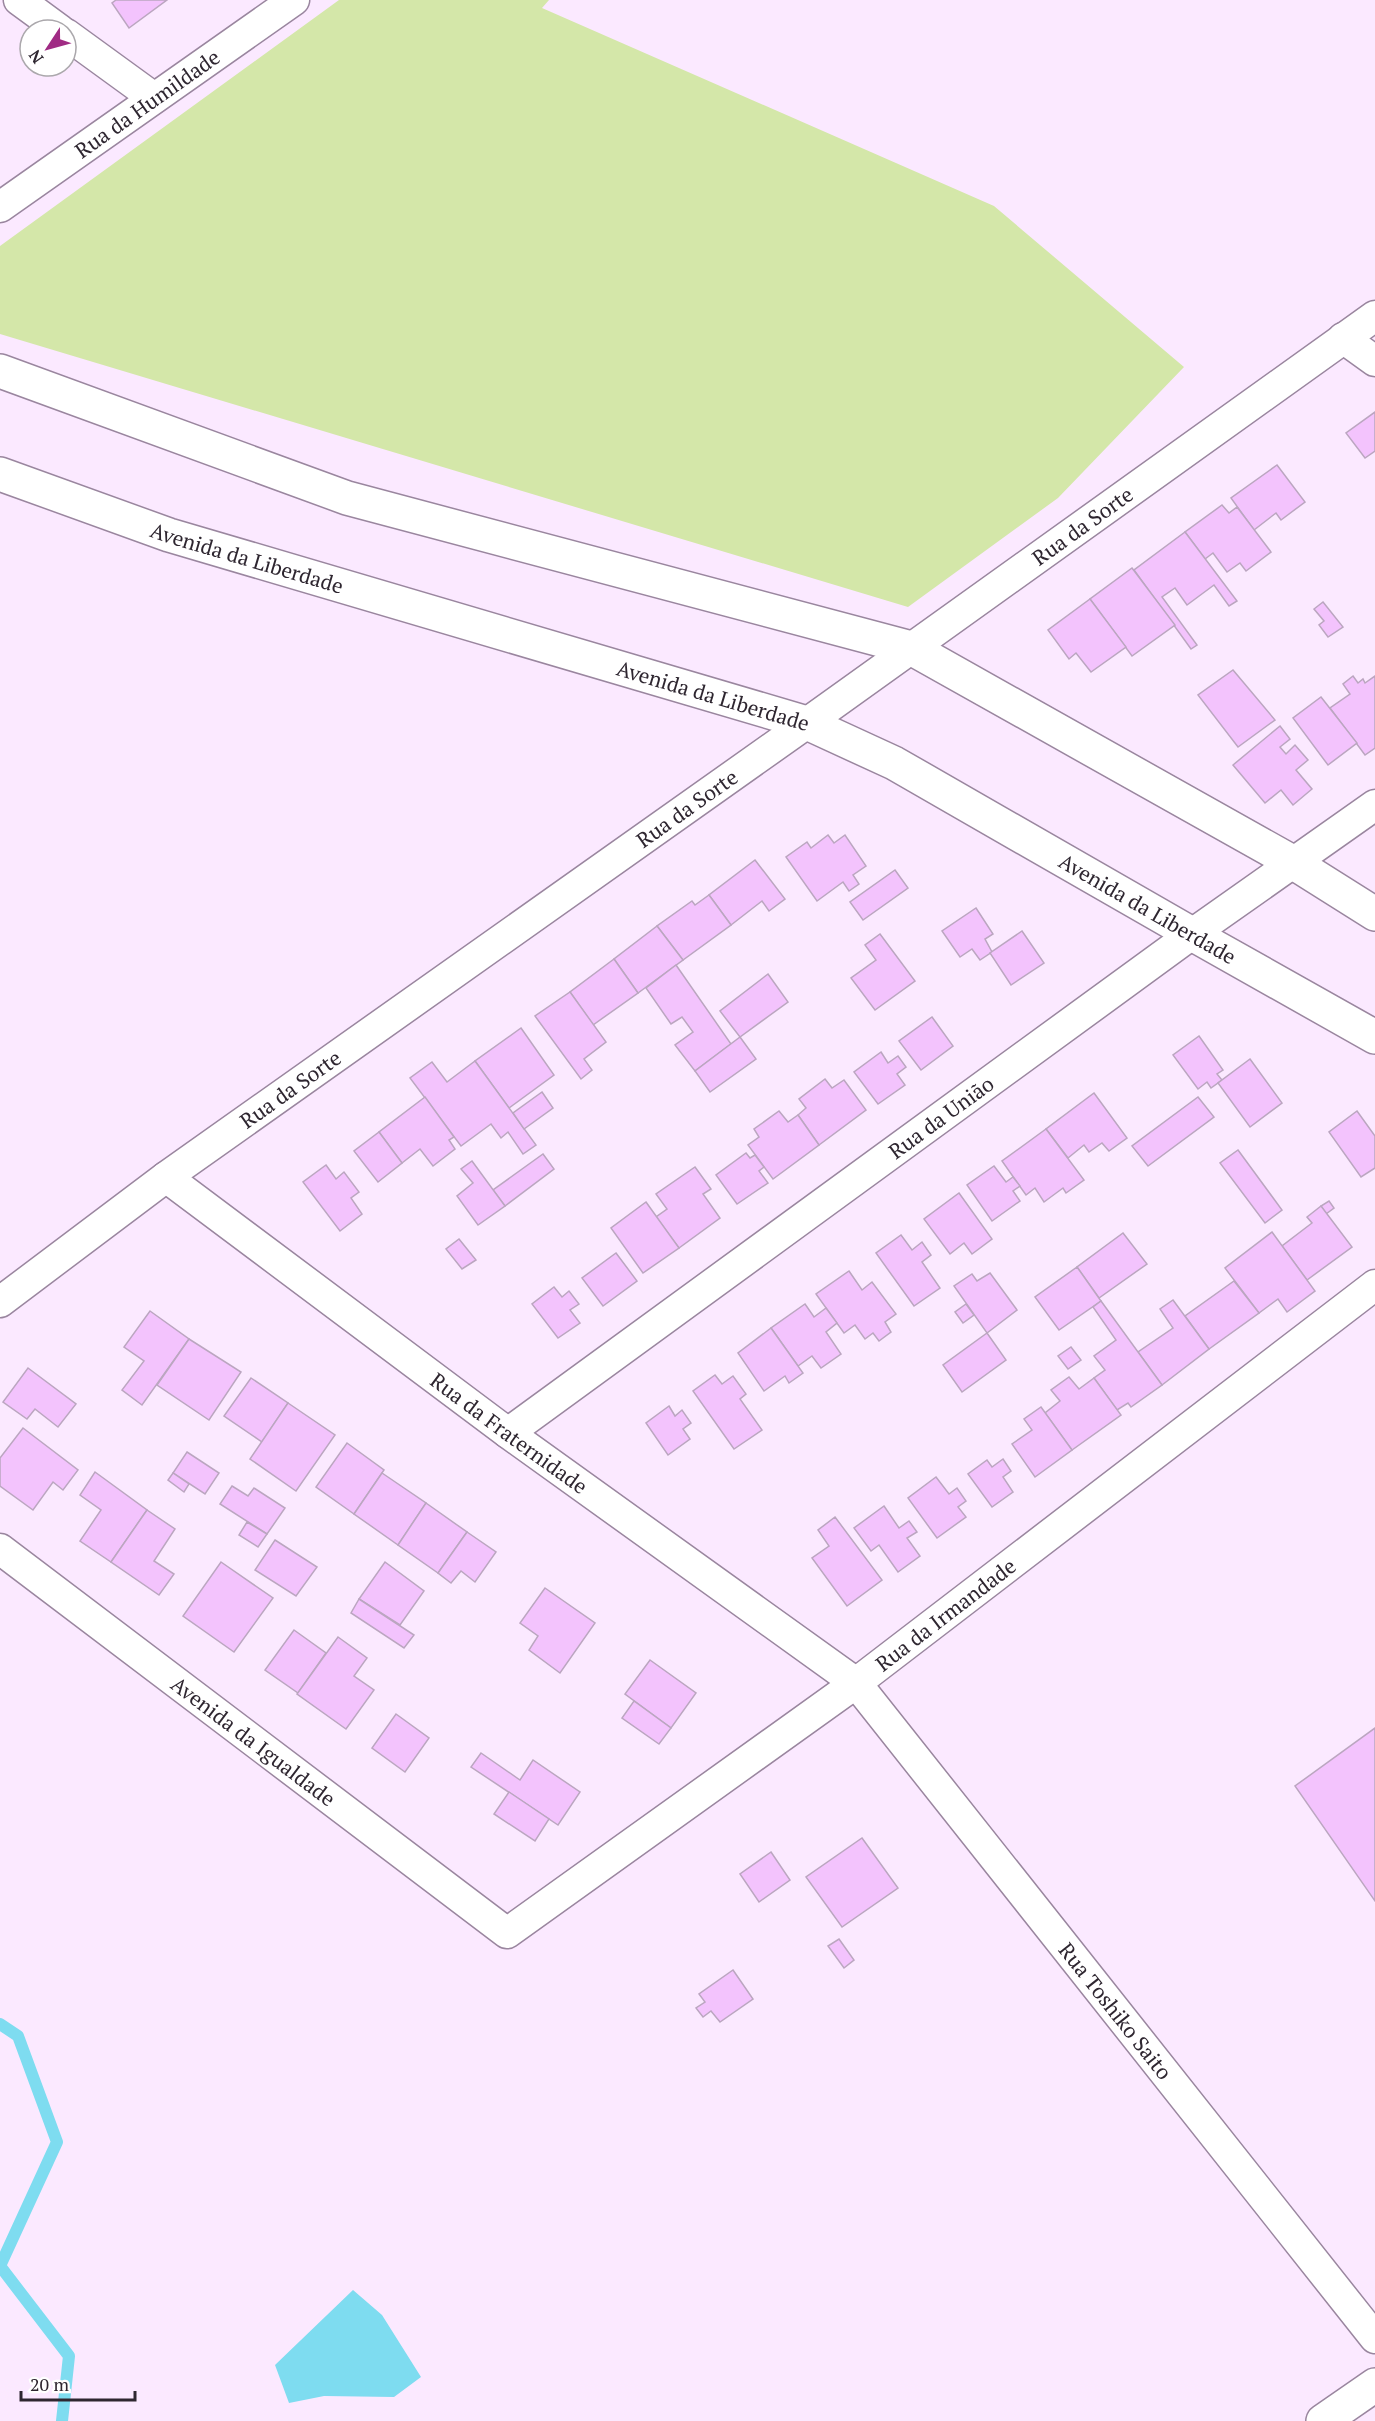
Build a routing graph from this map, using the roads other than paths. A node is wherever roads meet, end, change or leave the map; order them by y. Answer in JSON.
{"nodes":[{"id":1,"x":19,"y":0,"type":"edge"},
{"id":2,"x":294,"y":0,"type":"edge"},
{"id":3,"x":44,"y":18,"type":"edge"},
{"id":4,"x":78,"y":43,"type":"edge"},
{"id":5,"x":154,"y":98,"type":"junction"},
{"id":6,"x":0,"y":207,"type":"edge"},
{"id":7,"x":1375,"y":316,"type":"edge"},
{"id":8,"x":1343,"y":338,"type":"junction"},
{"id":9,"x":1375,"y":361,"type":"edge"},
{"id":10,"x":0,"y":371,"type":"edge"},
{"id":11,"x":0,"y":474,"type":"edge"},
{"id":12,"x":911,"y":648,"type":"junction"},
{"id":13,"x":807,"y":723,"type":"junction"},
{"id":14,"x":1375,"y":804,"type":"edge"},
{"id":15,"x":1294,"y":863,"type":"junction"},
{"id":16,"x":1375,"y":914,"type":"edge"},
{"id":17,"x":1192,"y":934,"type":"junction"},
{"id":18,"x":1375,"y":1037,"type":"edge"},
{"id":19,"x":166,"y":1177,"type":"junction"},
{"id":20,"x":1375,"y":1285,"type":"edge"},
{"id":21,"x":0,"y":1302,"type":"edge"},
{"id":22,"x":508,"y":1433,"type":"junction"},
{"id":23,"x":0,"y":1549,"type":"edge"},
{"id":24,"x":856,"y":1683,"type":"junction"},
{"id":25,"x":507,"y":1933,"type":"joint"},
{"id":26,"x":1375,"y":2338,"type":"edge"},
{"id":27,"x":1375,"y":2385,"type":"edge"},
{"id":28,"x":1323,"y":2421,"type":"edge"}],
"edges":[{"from":1,"to":3,"type":"street"},
{"from":2,"to":5,"type":"street","name":"Rua da Humildade"},
{"from":4,"to":5,"type":"street"},
{"from":5,"to":6,"type":"street","name":"Rua da Humildade"},
{"from":7,"to":8,"type":"street","name":"Rua da Sorte"},
{"from":8,"to":9,"type":"street"},
{"from":8,"to":12,"type":"street","name":"Rua da Sorte"},
{"from":10,"to":12,"type":"street"},
{"from":11,"to":13,"type":"street","name":"Avenida da Liberdade"},
{"from":12,"to":13,"type":"street","name":"Rua da Sorte"},
{"from":12,"to":15,"type":"street"},
{"from":13,"to":17,"type":"street","name":"Avenida da Liberdade"},
{"from":13,"to":19,"type":"street","name":"Rua da Sorte"},
{"from":14,"to":15,"type":"street","name":"Rua da União"},
{"from":15,"to":16,"type":"street"},
{"from":15,"to":17,"type":"street","name":"Rua da União"},
{"from":17,"to":18,"type":"street","name":"Avenida da Liberdade"},
{"from":17,"to":22,"type":"street","name":"Rua da União"},
{"from":19,"to":21,"type":"street","name":"Rua da Sorte"},
{"from":19,"to":22,"type":"street","name":"Rua da Fraternidade"},
{"from":20,"to":24,"type":"street","name":"Rua da Irmandade"},
{"from":22,"to":24,"type":"street","name":"Rua da Fraternidade"},
{"from":23,"to":25,"type":"street","name":"Avenida da Igualdade"},
{"from":24,"to":25,"type":"street","name":"Rua da Irmandade"},
{"from":24,"to":26,"type":"street","name":"Rua Toshiko Saito"},
{"from":27,"to":28,"type":"street"}]}
